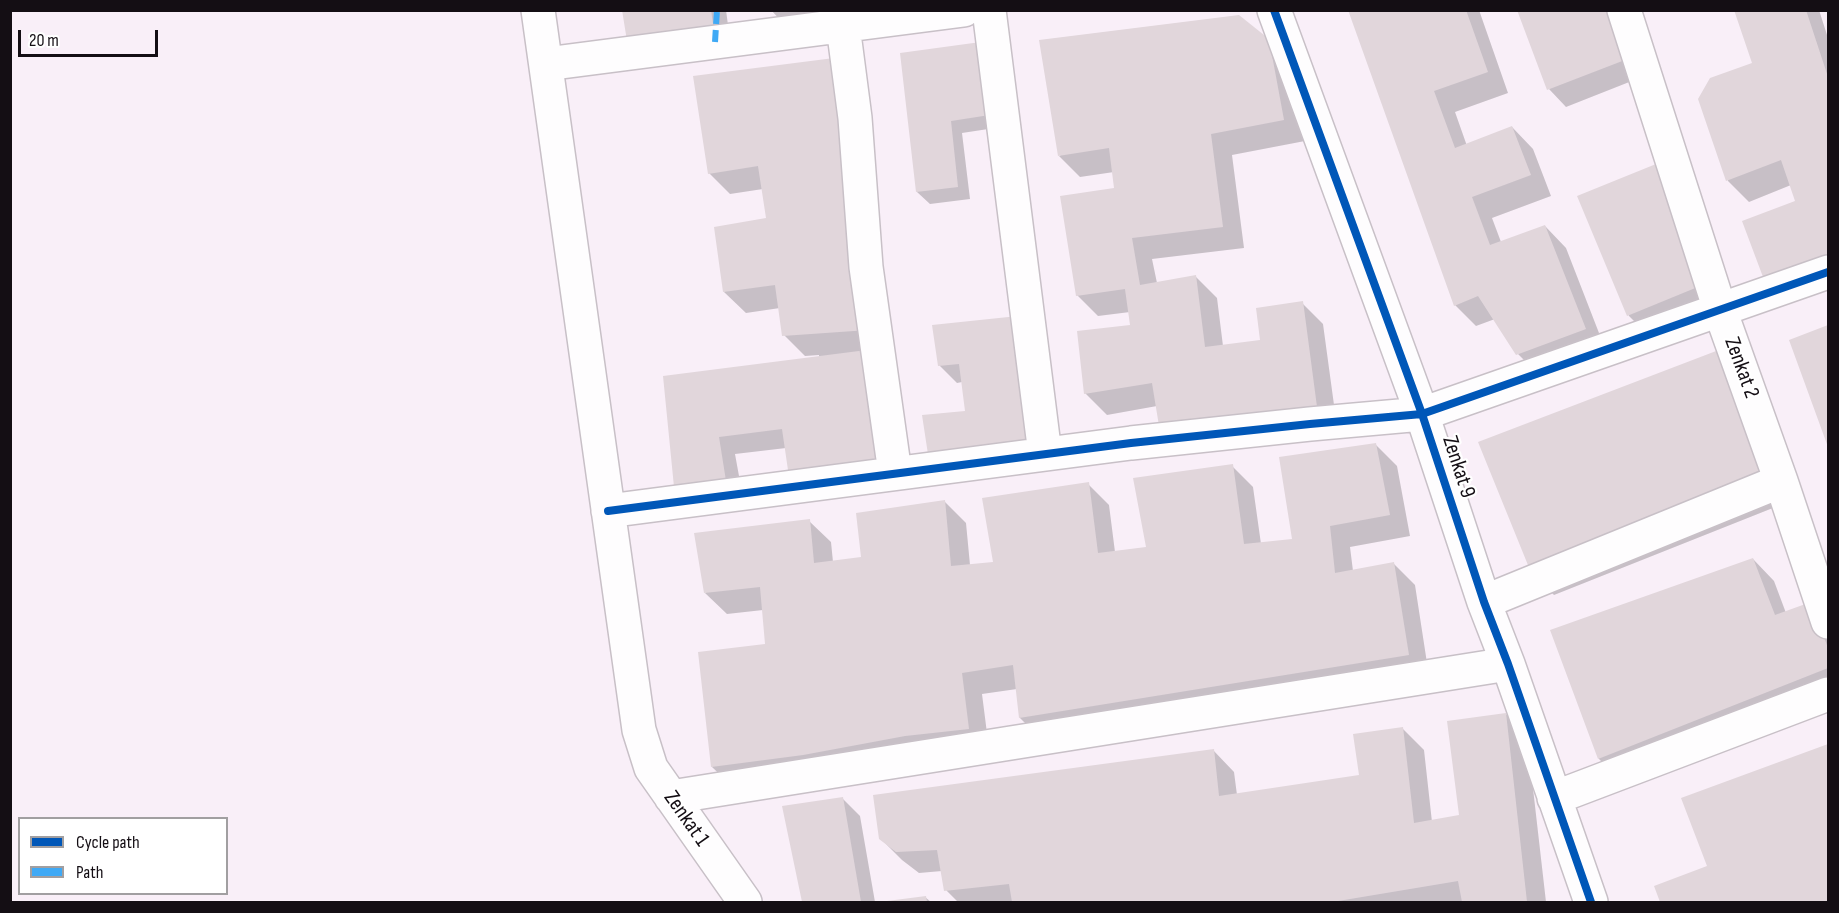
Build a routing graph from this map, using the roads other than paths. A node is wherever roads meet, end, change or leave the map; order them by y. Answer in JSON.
{"nodes":[{"id":1,"x":538,"y":10,"type":"edge"},
{"id":2,"x":964,"y":10,"type":"edge"},
{"id":3,"x":988,"y":10,"type":"edge"},
{"id":4,"x":1274,"y":10,"type":"edge"},
{"id":5,"x":1624,"y":10,"type":"edge"},
{"id":6,"x":843,"y":26,"type":"junction"},
{"id":7,"x":546,"y":64,"type":"junction"},
{"id":8,"x":1828,"y":272,"type":"edge"},
{"id":9,"x":1720,"y":310,"type":"junction"},
{"id":10,"x":1422,"y":414,"type":"junction"},
{"id":11,"x":1045,"y":454,"type":"junction"},
{"id":12,"x":895,"y":473,"type":"junction"},
{"id":13,"x":1782,"y":480,"type":"junction"},
{"id":14,"x":608,"y":511,"type":"junction"},
{"id":15,"x":1484,"y":602,"type":"junction"},
{"id":16,"x":1828,"y":621,"type":"edge"},
{"id":17,"x":1508,"y":664,"type":"junction"},
{"id":18,"x":1828,"y":694,"type":"edge"},
{"id":19,"x":671,"y":797,"type":"junction"},
{"id":20,"x":1554,"y":798,"type":"junction"},
{"id":21,"x":745,"y":903,"type":"edge"},
{"id":22,"x":1591,"y":903,"type":"edge"}],
"edges":[{"from":1,"to":7,"type":"street","name":"Zenkat 1"},
{"from":2,"to":6,"type":"street"},
{"from":3,"to":11,"type":"street"},
{"from":4,"to":10,"type":"street","name":"Zenkat 9"},
{"from":5,"to":9,"type":"street","name":"Zenkat 2"},
{"from":6,"to":7,"type":"street"},
{"from":6,"to":12,"type":"street"},
{"from":7,"to":14,"type":"street","name":"Zenkat 1"},
{"from":8,"to":9,"type":"street"},
{"from":9,"to":10,"type":"street"},
{"from":9,"to":13,"type":"street","name":"Zenkat 2"},
{"from":10,"to":11,"type":"street"},
{"from":10,"to":15,"type":"street","name":"Zenkat 9"},
{"from":11,"to":12,"type":"street"},
{"from":12,"to":14,"type":"street"},
{"from":13,"to":15,"type":"street"},
{"from":13,"to":16,"type":"street","name":"Zenkat 2"},
{"from":14,"to":19,"type":"street","name":"Zenkat 1"},
{"from":15,"to":17,"type":"street","name":"Zenkat 9"},
{"from":17,"to":19,"type":"street"},
{"from":17,"to":20,"type":"street","name":"Zenkat 9"},
{"from":18,"to":20,"type":"street"},
{"from":19,"to":21,"type":"street","name":"Zenkat 1"},
{"from":20,"to":22,"type":"street","name":"Zenkat 9"}]}
